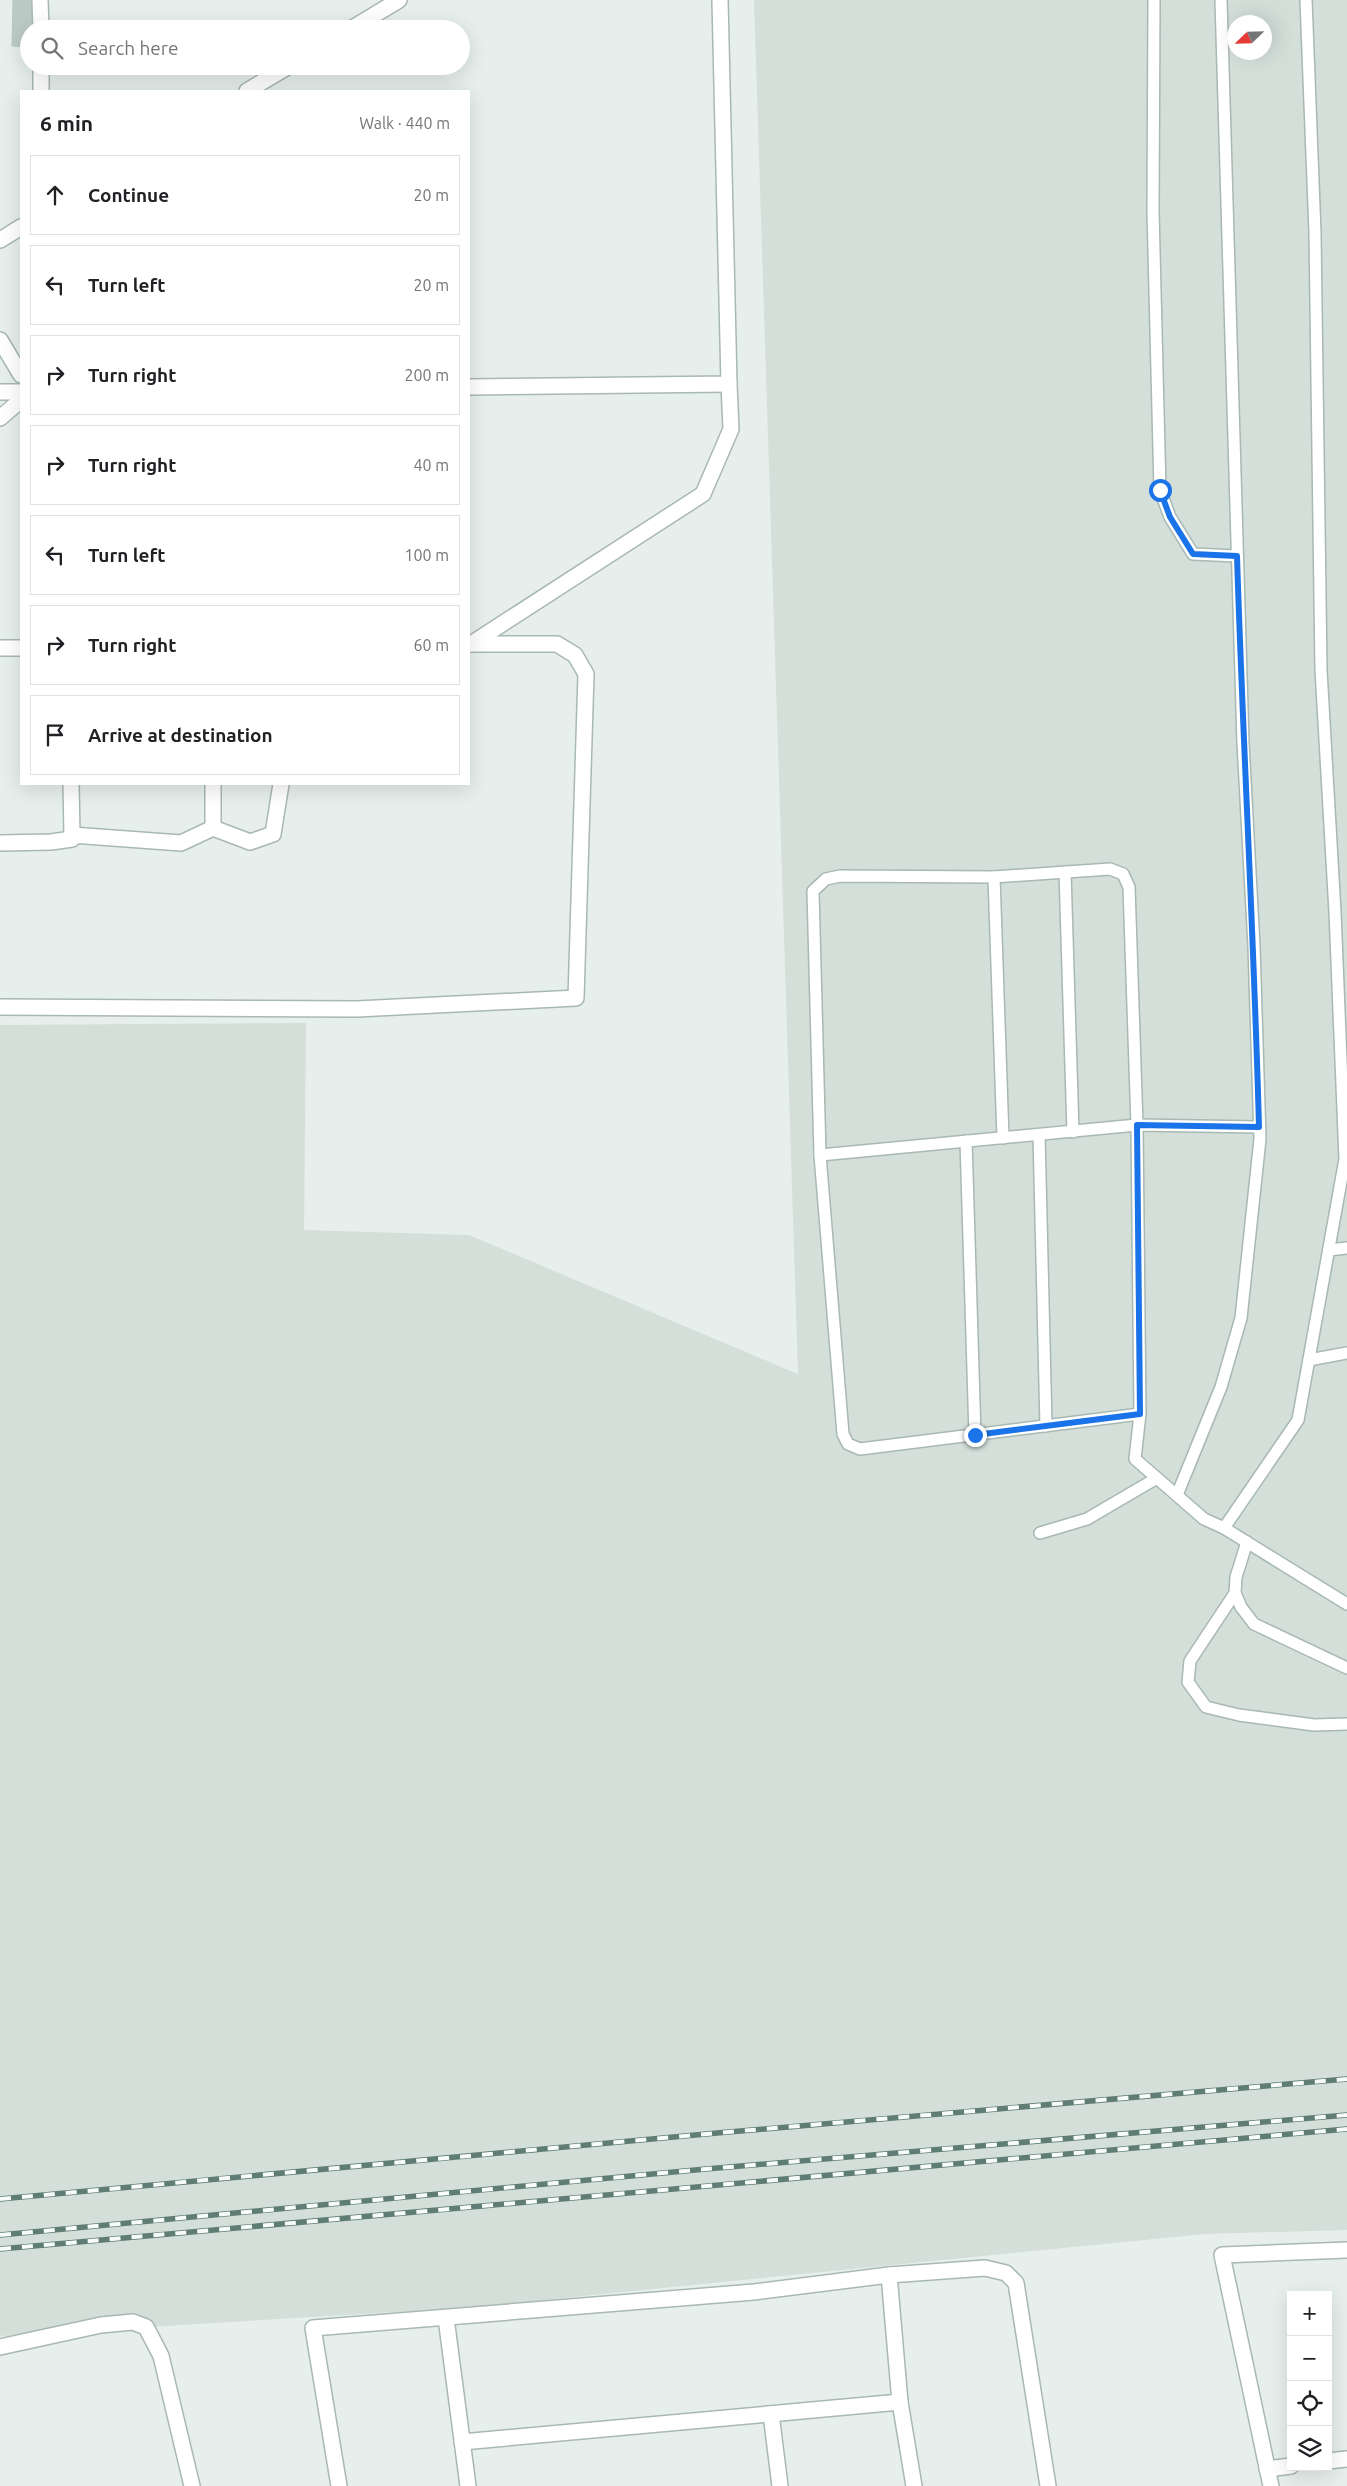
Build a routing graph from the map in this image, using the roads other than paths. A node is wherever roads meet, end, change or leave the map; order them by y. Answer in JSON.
{"nodes":[{"id":1,"x":40,"y":0,"type":"edge"},
{"id":2,"x":399,"y":0,"type":"edge"},
{"id":3,"x":720,"y":0,"type":"edge"},
{"id":4,"x":1154,"y":0,"type":"edge"},
{"id":5,"x":1221,"y":0,"type":"edge"},
{"id":6,"x":1306,"y":0,"type":"edge"},
{"id":7,"x":41,"y":20,"type":"edge"},
{"id":8,"x":366,"y":20,"type":"edge"},
{"id":9,"x":41,"y":75,"type":"edge"},
{"id":10,"x":274,"y":75,"type":"edge"},
{"id":11,"x":42,"y":90,"type":"edge"},
{"id":12,"x":249,"y":90,"type":"edge"},
{"id":13,"x":20,"y":228,"type":"edge"},
{"id":14,"x":0,"y":240,"type":"edge"},
{"id":15,"x":0,"y":340,"type":"edge"},
{"id":16,"x":20,"y":373,"type":"edge"},
{"id":17,"x":729,"y":384,"type":"junction"},
{"id":18,"x":470,"y":387,"type":"edge"},
{"id":19,"x":0,"y":392,"type":"edge"},
{"id":20,"x":20,"y":392,"type":"edge"},
{"id":21,"x":20,"y":401,"type":"edge"},
{"id":22,"x":0,"y":418,"type":"edge"},
{"id":23,"x":1237,"y":556,"type":"junction"},
{"id":24,"x":470,"y":644,"type":"edge"},
{"id":25,"x":0,"y":648,"type":"edge"},
{"id":26,"x":20,"y":648,"type":"edge"},
{"id":27,"x":70,"y":785,"type":"edge"},
{"id":28,"x":213,"y":785,"type":"edge"},
{"id":29,"x":282,"y":785,"type":"edge"},
{"id":30,"x":213,"y":828,"type":"junction"},
{"id":31,"x":72,"y":835,"type":"junction"},
{"id":32,"x":0,"y":843,"type":"edge"},
{"id":33,"x":1065,"y":872,"type":"junction"},
{"id":34,"x":994,"y":877,"type":"junction"},
{"id":35,"x":1342,"y":990,"type":"edge"},
{"id":36,"x":0,"y":1007,"type":"edge"},
{"id":37,"x":1137,"y":1125,"type":"junction"},
{"id":38,"x":1259,"y":1127,"type":"junction"},
{"id":39,"x":1072,"y":1132,"type":"junction"},
{"id":40,"x":1039,"y":1135,"type":"junction"},
{"id":41,"x":1003,"y":1138,"type":"junction"},
{"id":42,"x":966,"y":1141,"type":"junction"},
{"id":43,"x":820,"y":1155,"type":"junction"},
{"id":44,"x":1347,"y":1248,"type":"edge"},
{"id":45,"x":1329,"y":1250,"type":"junction"},
{"id":46,"x":1347,"y":1354,"type":"edge"},
{"id":47,"x":1309,"y":1360,"type":"junction"},
{"id":48,"x":1140,"y":1414,"type":"junction"},
{"id":49,"x":1046,"y":1426,"type":"junction"},
{"id":50,"x":975,"y":1435,"type":"junction"},
{"id":51,"x":1157,"y":1478,"type":"junction"},
{"id":52,"x":1176,"y":1495,"type":"junction"},
{"id":53,"x":1224,"y":1528,"type":"junction"},
{"id":54,"x":1040,"y":1533,"type":"dead end"},
{"id":55,"x":1247,"y":1542,"type":"junction"},
{"id":56,"x":1235,"y":1593,"type":"junction"},
{"id":57,"x":1347,"y":1604,"type":"edge"},
{"id":58,"x":1347,"y":1668,"type":"edge"},
{"id":59,"x":1347,"y":1724,"type":"edge"},
{"id":60,"x":1347,"y":2250,"type":"edge"},
{"id":61,"x":889,"y":2275,"type":"junction"},
{"id":62,"x":446,"y":2318,"type":"junction"},
{"id":63,"x":0,"y":2347,"type":"edge"},
{"id":64,"x":900,"y":2402,"type":"junction"},
{"id":65,"x":771,"y":2414,"type":"junction"},
{"id":66,"x":462,"y":2442,"type":"junction"},
{"id":67,"x":1347,"y":2459,"type":"edge"},
{"id":68,"x":1332,"y":2461,"type":"edge"},
{"id":69,"x":1287,"y":2466,"type":"edge"},
{"id":70,"x":1267,"y":2469,"type":"junction"},
{"id":71,"x":192,"y":2486,"type":"edge"},
{"id":72,"x":339,"y":2486,"type":"edge"},
{"id":73,"x":468,"y":2486,"type":"edge"},
{"id":74,"x":780,"y":2486,"type":"edge"},
{"id":75,"x":914,"y":2486,"type":"edge"},
{"id":76,"x":1048,"y":2486,"type":"edge"},
{"id":77,"x":1271,"y":2486,"type":"edge"}],
"edges":[{"from":1,"to":7,"type":"street"},
{"from":2,"to":8,"type":"street"},
{"from":3,"to":17,"type":"street"},
{"from":4,"to":23,"type":"lane"},
{"from":5,"to":23,"type":"lane"},
{"from":6,"to":35,"type":"lane"},
{"from":9,"to":11,"type":"street"},
{"from":10,"to":12,"type":"street"},
{"from":13,"to":14,"type":"street"},
{"from":15,"to":16,"type":"street"},
{"from":17,"to":18,"type":"street"},
{"from":17,"to":24,"type":"street"},
{"from":19,"to":20,"type":"street"},
{"from":21,"to":22,"type":"street"},
{"from":23,"to":38,"type":"lane"},
{"from":24,"to":36,"type":"street"},
{"from":25,"to":26,"type":"street"},
{"from":27,"to":31,"type":"street"},
{"from":28,"to":30,"type":"street"},
{"from":29,"to":30,"type":"street"},
{"from":30,"to":31,"type":"street"},
{"from":31,"to":32,"type":"street"},
{"from":33,"to":34,"type":"lane"},
{"from":33,"to":37,"type":"lane"},
{"from":33,"to":39,"type":"lane"},
{"from":34,"to":41,"type":"lane"},
{"from":34,"to":43,"type":"lane"},
{"from":35,"to":45,"type":"lane"},
{"from":37,"to":38,"type":"lane"},
{"from":37,"to":39,"type":"lane"},
{"from":37,"to":48,"type":"lane"},
{"from":38,"to":52,"type":"lane"},
{"from":39,"to":40,"type":"lane"},
{"from":40,"to":41,"type":"lane"},
{"from":40,"to":49,"type":"lane"},
{"from":41,"to":42,"type":"lane"},
{"from":42,"to":43,"type":"lane"},
{"from":42,"to":50,"type":"lane"},
{"from":43,"to":50,"type":"lane"},
{"from":44,"to":45,"type":"lane"},
{"from":45,"to":47,"type":"lane"},
{"from":46,"to":47,"type":"lane"},
{"from":47,"to":53,"type":"lane"},
{"from":48,"to":49,"type":"lane"},
{"from":48,"to":51,"type":"lane"},
{"from":49,"to":50,"type":"lane"},
{"from":51,"to":52,"type":"lane"},
{"from":51,"to":54,"type":"lane"},
{"from":52,"to":53,"type":"lane"},
{"from":53,"to":55,"type":"lane"},
{"from":55,"to":56,"type":"lane"},
{"from":55,"to":57,"type":"lane"},
{"from":56,"to":58,"type":"lane"},
{"from":56,"to":59,"type":"lane"},
{"from":60,"to":70,"type":"street"},
{"from":61,"to":62,"type":"street"},
{"from":61,"to":64,"type":"street"},
{"from":61,"to":76,"type":"street"},
{"from":62,"to":66,"type":"street"},
{"from":62,"to":72,"type":"street"},
{"from":63,"to":71,"type":"street"},
{"from":64,"to":65,"type":"street"},
{"from":64,"to":75,"type":"street"},
{"from":65,"to":66,"type":"street"},
{"from":65,"to":74,"type":"street"},
{"from":66,"to":73,"type":"street"},
{"from":67,"to":68,"type":"street"},
{"from":69,"to":70,"type":"street"},
{"from":70,"to":77,"type":"street"}]}
